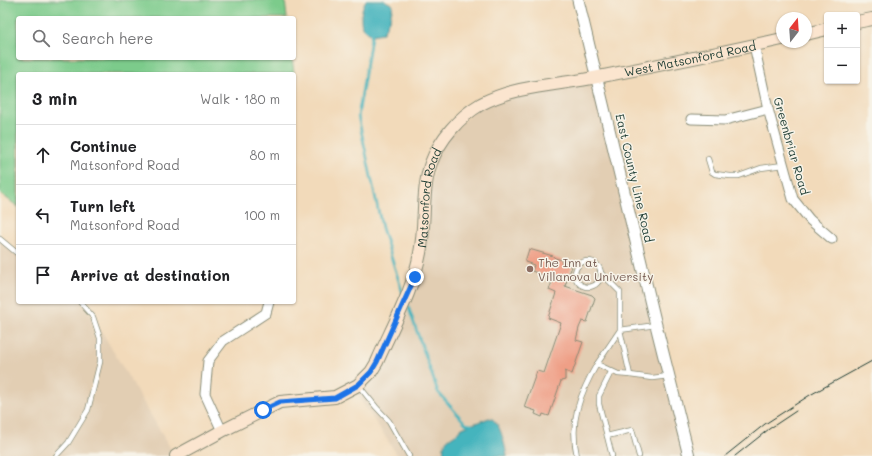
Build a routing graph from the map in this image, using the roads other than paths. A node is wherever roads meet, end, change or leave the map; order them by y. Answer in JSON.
{"nodes":[{"id":1,"x":578,"y":0,"type":"edge"},
{"id":2,"x":872,"y":19,"type":"edge"},
{"id":3,"x":860,"y":21,"type":"edge"},
{"id":4,"x":824,"y":30,"type":"edge"},
{"id":5,"x":812,"y":33,"type":"edge"},
{"id":6,"x":776,"y":40,"type":"edge"},
{"id":7,"x":754,"y":45,"type":"junction"},
{"id":8,"x":598,"y":77,"type":"junction"},
{"id":9,"x":768,"y":109,"type":"junction"},
{"id":10,"x":690,"y":119,"type":"dead end"},
{"id":11,"x":708,"y":159,"type":"dead end"},
{"id":12,"x":783,"y":165,"type":"junction"},
{"id":13,"x":0,"y":239,"type":"edge"},
{"id":14,"x":832,"y":239,"type":"dead end"},
{"id":15,"x":16,"y":252,"type":"edge"},
{"id":16,"x":600,"y":272,"type":"junction"},
{"id":17,"x":82,"y":304,"type":"edge"},
{"id":18,"x":268,"y":304,"type":"edge"},
{"id":19,"x":656,"y":325,"type":"junction"},
{"id":20,"x":620,"y":330,"type":"junction"},
{"id":21,"x":597,"y":364,"type":"junction"},
{"id":22,"x":611,"y":372,"type":"junction"},
{"id":23,"x":630,"y":375,"type":"junction"},
{"id":24,"x":669,"y":376,"type":"junction"},
{"id":25,"x":358,"y":385,"type":"junction"},
{"id":26,"x":222,"y":431,"type":"junction"},
{"id":27,"x":607,"y":436,"type":"junction"},
{"id":28,"x":56,"y":456,"type":"edge"},
{"id":29,"x":176,"y":456,"type":"edge"},
{"id":30,"x":409,"y":456,"type":"edge"},
{"id":31,"x":577,"y":456,"type":"edge"},
{"id":32,"x":612,"y":456,"type":"edge"},
{"id":33,"x":639,"y":456,"type":"edge"},
{"id":34,"x":689,"y":456,"type":"edge"}],
"edges":[{"from":1,"to":8,"type":"street","name":"East County Line Road"},
{"from":2,"to":3,"type":"main road"},
{"from":4,"to":5,"type":"main road"},
{"from":6,"to":7,"type":"main road","name":"West Matsonford Road"},
{"from":7,"to":8,"type":"main road","name":"West Matsonford Road"},
{"from":7,"to":9,"type":"street","name":"Greenbriar Road"},
{"from":8,"to":19,"type":"street","name":"East County Line Road"},
{"from":8,"to":25,"type":"main road","name":"Matsonford Road"},
{"from":9,"to":10,"type":"street"},
{"from":9,"to":12,"type":"street","name":"Greenbriar Road"},
{"from":11,"to":12,"type":"lane"},
{"from":12,"to":14,"type":"street","name":"Greenbriar Road"},
{"from":13,"to":15,"type":"lane"},
{"from":16,"to":16,"type":"lane"},
{"from":16,"to":20,"type":"lane"},
{"from":17,"to":28,"type":"lane"},
{"from":18,"to":26,"type":"street"},
{"from":19,"to":20,"type":"lane"},
{"from":19,"to":24,"type":"street","name":"East County Line Road"},
{"from":20,"to":21,"type":"lane"},
{"from":20,"to":23,"type":"lane"},
{"from":21,"to":22,"type":"lane"},
{"from":21,"to":31,"type":"lane"},
{"from":22,"to":23,"type":"lane"},
{"from":22,"to":27,"type":"lane"},
{"from":23,"to":24,"type":"lane"},
{"from":24,"to":34,"type":"street","name":"East County Line Road"},
{"from":25,"to":26,"type":"main road","name":"Matsonford Road"},
{"from":25,"to":30,"type":"lane"},
{"from":26,"to":29,"type":"main road","name":"Matsonford Road"},
{"from":27,"to":32,"type":"lane"},
{"from":27,"to":33,"type":"lane"}]}
